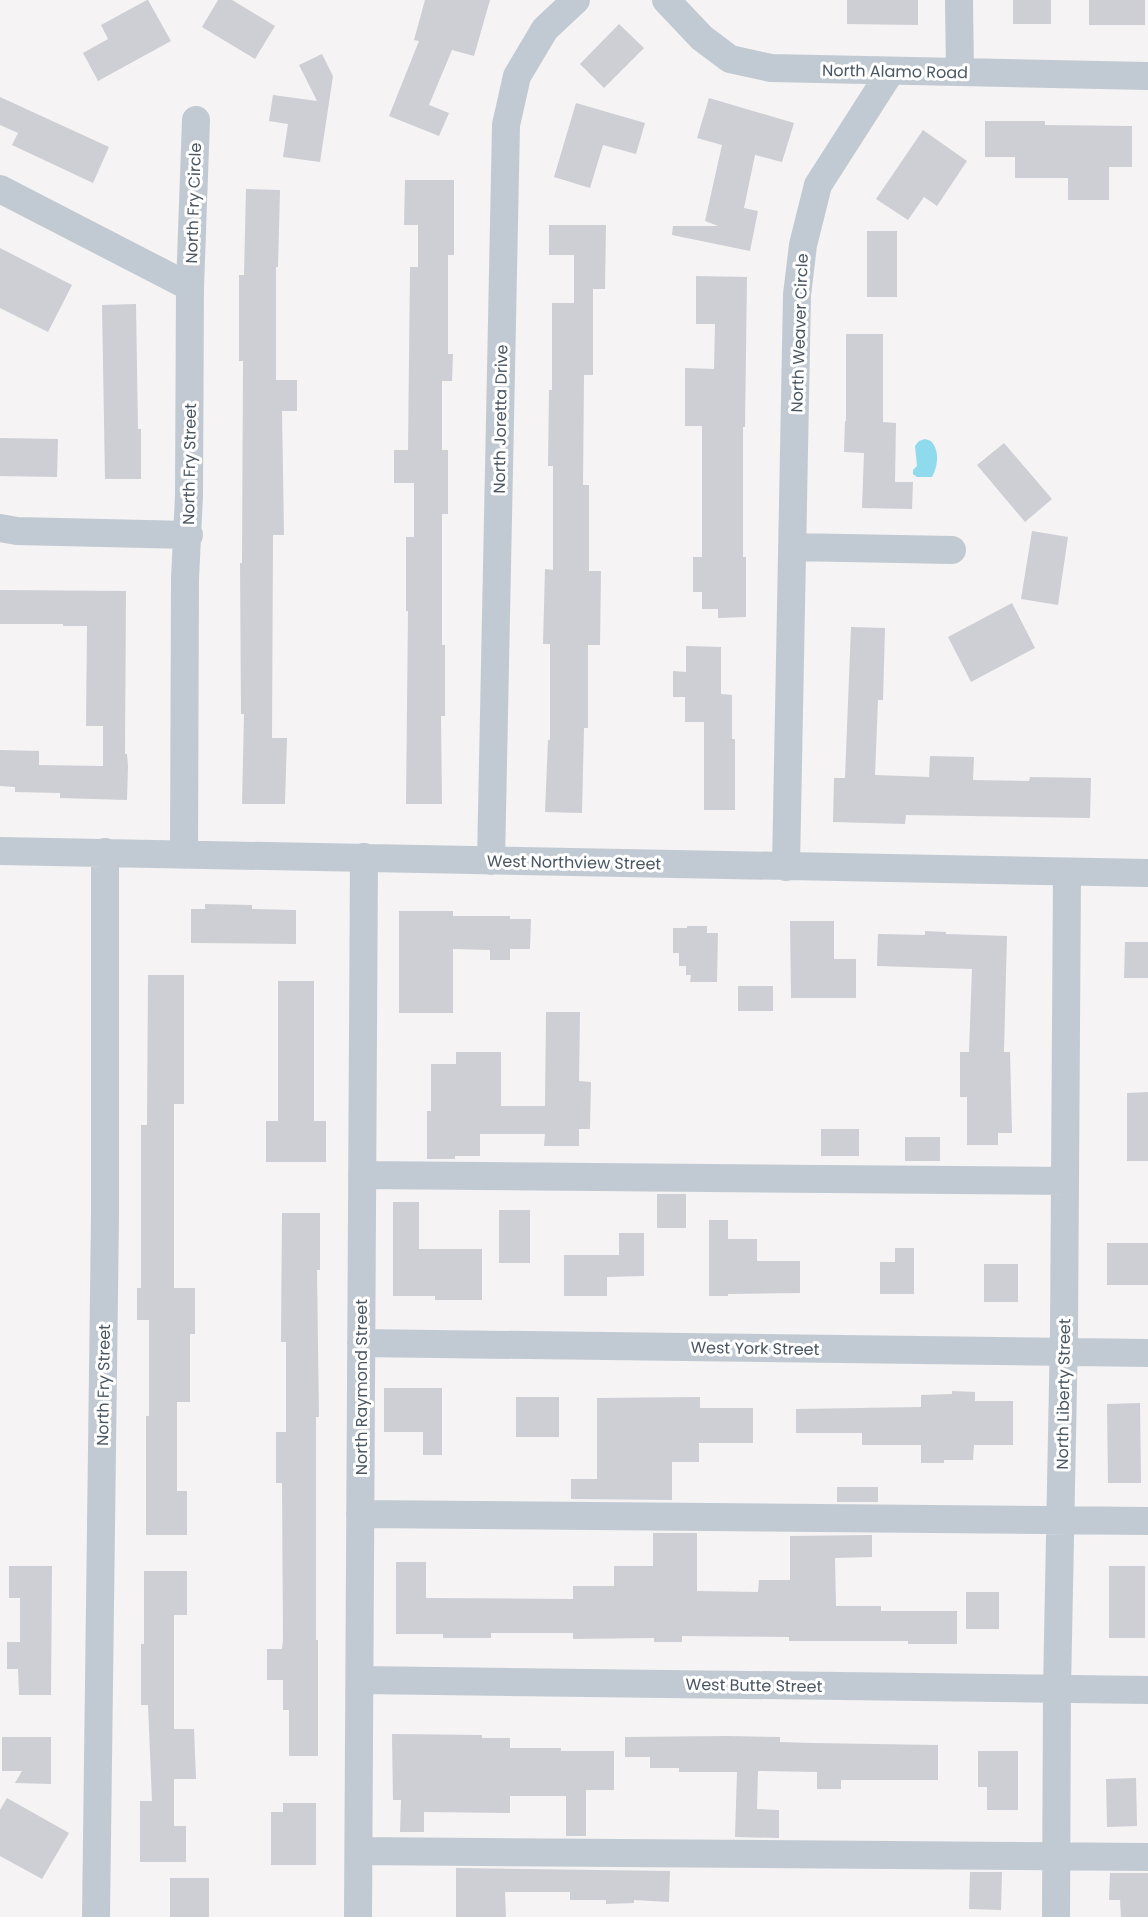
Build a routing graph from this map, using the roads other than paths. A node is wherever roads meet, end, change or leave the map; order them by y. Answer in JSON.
{"nodes":[{"id":1,"x":576,"y":0,"type":"edge"},
{"id":2,"x":666,"y":0,"type":"edge"},
{"id":3,"x":959,"y":0,"type":"edge"},
{"id":4,"x":891,"y":70,"type":"junction"},
{"id":5,"x":960,"y":72,"type":"junction"},
{"id":6,"x":1148,"y":76,"type":"edge"},
{"id":7,"x":196,"y":120,"type":"dead end"},
{"id":8,"x":0,"y":189,"type":"edge"},
{"id":9,"x":190,"y":286,"type":"junction"},
{"id":10,"x":0,"y":528,"type":"edge"},
{"id":11,"x":189,"y":535,"type":"junction"},
{"id":12,"x":792,"y":547,"type":"junction"},
{"id":13,"x":952,"y":550,"type":"dead end"},
{"id":14,"x":0,"y":851,"type":"edge"},
{"id":15,"x":105,"y":852,"type":"junction"},
{"id":16,"x":184,"y":855,"type":"junction"},
{"id":17,"x":364,"y":857,"type":"junction"},
{"id":18,"x":491,"y":861,"type":"junction"},
{"id":19,"x":786,"y":867,"type":"junction"},
{"id":20,"x":1067,"y":872,"type":"junction"},
{"id":21,"x":1148,"y":873,"type":"edge"},
{"id":22,"x":362,"y":1175,"type":"junction"},
{"id":23,"x":1065,"y":1181,"type":"junction"},
{"id":24,"x":361,"y":1343,"type":"junction"},
{"id":25,"x":1064,"y":1352,"type":"junction"},
{"id":26,"x":1148,"y":1353,"type":"edge"},
{"id":27,"x":360,"y":1514,"type":"junction"},
{"id":28,"x":1061,"y":1520,"type":"junction"},
{"id":29,"x":1148,"y":1521,"type":"edge"},
{"id":30,"x":360,"y":1680,"type":"junction"},
{"id":31,"x":1057,"y":1690,"type":"junction"},
{"id":32,"x":1148,"y":1690,"type":"edge"},
{"id":33,"x":359,"y":1851,"type":"junction"},
{"id":34,"x":1057,"y":1856,"type":"junction"},
{"id":35,"x":1148,"y":1857,"type":"edge"},
{"id":36,"x":96,"y":1917,"type":"edge"},
{"id":37,"x":358,"y":1917,"type":"edge"},
{"id":38,"x":1056,"y":1917,"type":"edge"}],
"edges":[{"from":1,"to":18,"type":"street","name":"North Joretta Drive"},
{"from":2,"to":4,"type":"street","name":"North Alamo Road"},
{"from":3,"to":5,"type":"street"},
{"from":4,"to":5,"type":"street","name":"North Alamo Road"},
{"from":4,"to":12,"type":"street","name":"North Weaver Circle"},
{"from":5,"to":6,"type":"street","name":"North Alamo Road"},
{"from":7,"to":9,"type":"street","name":"North Fry Circle"},
{"from":8,"to":9,"type":"street"},
{"from":9,"to":11,"type":"street","name":"North Fry Street"},
{"from":10,"to":11,"type":"street"},
{"from":11,"to":16,"type":"street","name":"North Fry Street"},
{"from":12,"to":13,"type":"street"},
{"from":12,"to":19,"type":"street","name":"North Weaver Circle"},
{"from":14,"to":15,"type":"street","name":"West Northview Street"},
{"from":15,"to":16,"type":"street","name":"West Northview Street"},
{"from":15,"to":36,"type":"street","name":"North Fry Street"},
{"from":16,"to":17,"type":"street","name":"West Northview Street"},
{"from":17,"to":18,"type":"street","name":"West Northview Street"},
{"from":17,"to":22,"type":"street","name":"North Raymond Street"},
{"from":18,"to":19,"type":"street","name":"West Northview Street"},
{"from":19,"to":20,"type":"street","name":"West Northview Street"},
{"from":20,"to":21,"type":"street","name":"West Northview Street"},
{"from":20,"to":23,"type":"street","name":"North Liberty Street"},
{"from":22,"to":23,"type":"street"},
{"from":22,"to":24,"type":"street","name":"North Raymond Street"},
{"from":23,"to":25,"type":"street","name":"North Liberty Street"},
{"from":24,"to":25,"type":"street","name":"West York Street"},
{"from":24,"to":27,"type":"street","name":"North Raymond Street"},
{"from":25,"to":26,"type":"street","name":"West York Street"},
{"from":25,"to":28,"type":"street","name":"North Liberty Street"},
{"from":27,"to":28,"type":"street"},
{"from":27,"to":30,"type":"street","name":"North Raymond Street"},
{"from":28,"to":29,"type":"street"},
{"from":28,"to":31,"type":"street","name":"North Liberty Street"},
{"from":30,"to":31,"type":"street","name":"West Butte Street"},
{"from":30,"to":33,"type":"street","name":"North Raymond Street"},
{"from":31,"to":32,"type":"street","name":"West Butte Street"},
{"from":31,"to":34,"type":"street","name":"North Liberty Street"},
{"from":33,"to":34,"type":"street"},
{"from":33,"to":37,"type":"street","name":"North Raymond Street"},
{"from":34,"to":35,"type":"street"},
{"from":34,"to":38,"type":"street","name":"North Liberty Street"}]}
